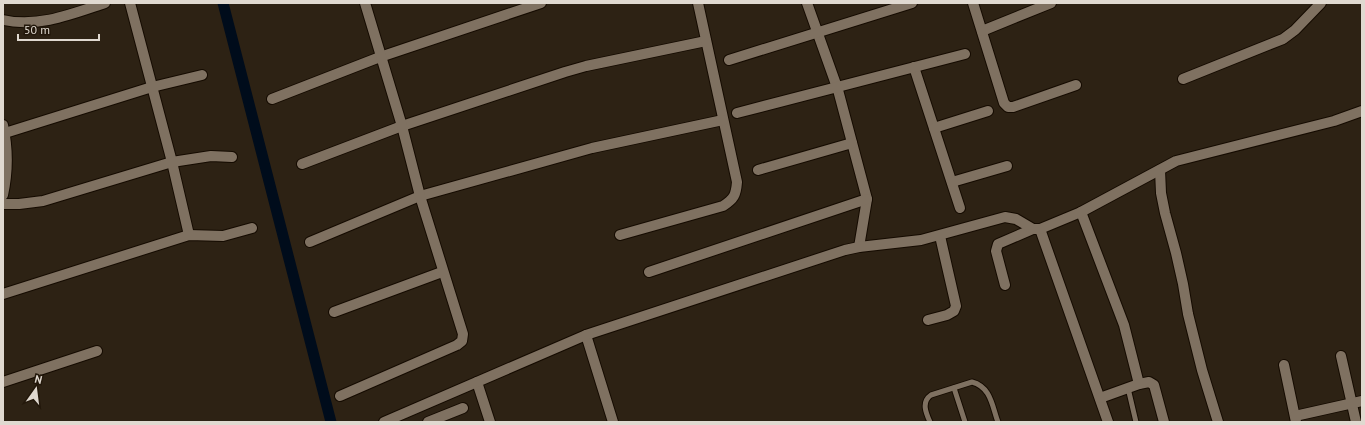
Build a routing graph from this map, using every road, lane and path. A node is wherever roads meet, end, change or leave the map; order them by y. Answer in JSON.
{"nodes":[{"id":1,"x":105,"y":3,"type":"edge"},
{"id":2,"x":130,"y":3,"type":"edge"},
{"id":3,"x":365,"y":3,"type":"edge"},
{"id":4,"x":542,"y":3,"type":"edge"},
{"id":5,"x":698,"y":3,"type":"edge"},
{"id":6,"x":807,"y":3,"type":"edge"},
{"id":7,"x":912,"y":3,"type":"edge"},
{"id":8,"x":973,"y":3,"type":"edge"},
{"id":9,"x":1051,"y":3,"type":"edge"},
{"id":10,"x":1321,"y":3,"type":"edge"},
{"id":11,"x":3,"y":20,"type":"edge"},
{"id":12,"x":982,"y":31,"type":"junction"},
{"id":13,"x":818,"y":32,"type":"junction"},
{"id":14,"x":706,"y":41,"type":"junction"},
{"id":15,"x":965,"y":54,"type":"dead end"},
{"id":16,"x":380,"y":57,"type":"junction"},
{"id":17,"x":729,"y":60,"type":"dead end"},
{"id":18,"x":914,"y":67,"type":"junction"},
{"id":19,"x":202,"y":75,"type":"dead end"},
{"id":20,"x":1183,"y":79,"type":"dead end"},
{"id":21,"x":1076,"y":85,"type":"dead end"},
{"id":22,"x":152,"y":87,"type":"junction"},
{"id":23,"x":837,"y":87,"type":"junction"},
{"id":24,"x":272,"y":98,"type":"dead end"},
{"id":25,"x":988,"y":111,"type":"dead end"},
{"id":26,"x":1362,"y":112,"type":"edge"},
{"id":27,"x":737,"y":113,"type":"dead end"},
{"id":28,"x":723,"y":120,"type":"junction"},
{"id":29,"x":402,"y":126,"type":"junction"},
{"id":30,"x":934,"y":128,"type":"junction"},
{"id":31,"x":4,"y":129,"type":"edge"},
{"id":32,"x":852,"y":143,"type":"junction"},
{"id":33,"x":232,"y":157,"type":"dead end"},
{"id":34,"x":172,"y":162,"type":"junction"},
{"id":35,"x":302,"y":164,"type":"dead end"},
{"id":36,"x":1007,"y":166,"type":"dead end"},
{"id":37,"x":758,"y":170,"type":"dead end"},
{"id":38,"x":1160,"y":170,"type":"junction"},
{"id":39,"x":952,"y":182,"type":"junction"},
{"id":40,"x":3,"y":196,"type":"edge"},
{"id":41,"x":420,"y":196,"type":"junction"},
{"id":42,"x":867,"y":199,"type":"junction"},
{"id":43,"x":3,"y":204,"type":"edge"},
{"id":44,"x":960,"y":208,"type":"dead end"},
{"id":45,"x":1081,"y":212,"type":"junction"},
{"id":46,"x":252,"y":228,"type":"dead end"},
{"id":47,"x":1037,"y":229,"type":"junction"},
{"id":48,"x":189,"y":235,"type":"junction"},
{"id":49,"x":620,"y":235,"type":"dead end"},
{"id":50,"x":940,"y":236,"type":"junction"},
{"id":51,"x":310,"y":242,"type":"dead end"},
{"id":52,"x":859,"y":247,"type":"junction"},
{"id":53,"x":442,"y":272,"type":"junction"},
{"id":54,"x":649,"y":272,"type":"dead end"},
{"id":55,"x":1005,"y":285,"type":"dead end"},
{"id":56,"x":3,"y":294,"type":"edge"},
{"id":57,"x":334,"y":312,"type":"dead end"},
{"id":58,"x":928,"y":320,"type":"dead end"},
{"id":59,"x":586,"y":335,"type":"junction"},
{"id":60,"x":98,"y":352,"type":"dead end"},
{"id":61,"x":1341,"y":356,"type":"dead end"},
{"id":62,"x":1284,"y":365,"type":"dead end"},
{"id":63,"x":3,"y":382,"type":"edge"},
{"id":64,"x":477,"y":382,"type":"junction"},
{"id":65,"x":1139,"y":384,"type":"junction"},
{"id":66,"x":954,"y":388,"type":"junction"},
{"id":67,"x":1128,"y":388,"type":"junction"},
{"id":68,"x":340,"y":396,"type":"dead end"},
{"id":69,"x":1100,"y":398,"type":"junction"},
{"id":70,"x":1357,"y":402,"type":"edge"},
{"id":71,"x":463,"y":408,"type":"dead end"},
{"id":72,"x":1296,"y":419,"type":"edge"},
{"id":73,"x":384,"y":422,"type":"edge"},
{"id":74,"x":428,"y":422,"type":"edge"},
{"id":75,"x":490,"y":422,"type":"edge"},
{"id":76,"x":613,"y":422,"type":"edge"},
{"id":77,"x":930,"y":422,"type":"edge"},
{"id":78,"x":965,"y":422,"type":"edge"},
{"id":79,"x":998,"y":422,"type":"edge"},
{"id":80,"x":1108,"y":422,"type":"edge"},
{"id":81,"x":1136,"y":422,"type":"edge"},
{"id":82,"x":1164,"y":422,"type":"edge"},
{"id":83,"x":1218,"y":422,"type":"edge"},
{"id":84,"x":1356,"y":422,"type":"edge"}],
"edges":[{"from":1,"to":11,"type":"street"},
{"from":2,"to":22,"type":"street"},
{"from":3,"to":16,"type":"street"},
{"from":4,"to":16,"type":"street"},
{"from":5,"to":14,"type":"street"},
{"from":6,"to":13,"type":"street"},
{"from":7,"to":13,"type":"street"},
{"from":8,"to":12,"type":"street"},
{"from":9,"to":12,"type":"street"},
{"from":10,"to":20,"type":"street"},
{"from":12,"to":21,"type":"street"},
{"from":13,"to":17,"type":"street"},
{"from":13,"to":23,"type":"street"},
{"from":14,"to":28,"type":"street"},
{"from":14,"to":29,"type":"street"},
{"from":15,"to":18,"type":"street"},
{"from":16,"to":24,"type":"street"},
{"from":16,"to":29,"type":"street"},
{"from":18,"to":23,"type":"street"},
{"from":18,"to":30,"type":"street"},
{"from":19,"to":22,"type":"street"},
{"from":22,"to":31,"type":"street"},
{"from":22,"to":34,"type":"street"},
{"from":23,"to":27,"type":"street"},
{"from":23,"to":32,"type":"street"},
{"from":25,"to":30,"type":"street"},
{"from":26,"to":38,"type":"street"},
{"from":28,"to":41,"type":"street"},
{"from":28,"to":49,"type":"street"},
{"from":29,"to":35,"type":"street"},
{"from":29,"to":41,"type":"street"},
{"from":30,"to":39,"type":"street"},
{"from":31,"to":40,"type":"street"},
{"from":32,"to":37,"type":"street"},
{"from":32,"to":42,"type":"street"},
{"from":33,"to":34,"type":"street"},
{"from":34,"to":43,"type":"street"},
{"from":34,"to":48,"type":"street"},
{"from":36,"to":39,"type":"street"},
{"from":38,"to":45,"type":"street"},
{"from":38,"to":83,"type":"street"},
{"from":39,"to":44,"type":"street"},
{"from":41,"to":51,"type":"street"},
{"from":41,"to":53,"type":"street"},
{"from":42,"to":52,"type":"street"},
{"from":42,"to":54,"type":"street"},
{"from":45,"to":47,"type":"street"},
{"from":45,"to":65,"type":"street"},
{"from":46,"to":48,"type":"street"},
{"from":47,"to":50,"type":"street"},
{"from":47,"to":55,"type":"street"},
{"from":47,"to":69,"type":"street"},
{"from":48,"to":56,"type":"street"},
{"from":50,"to":52,"type":"street"},
{"from":50,"to":58,"type":"street"},
{"from":52,"to":59,"type":"street"},
{"from":53,"to":57,"type":"street"},
{"from":53,"to":68,"type":"street"},
{"from":59,"to":64,"type":"street"},
{"from":59,"to":76,"type":"street"},
{"from":60,"to":63,"type":"street"},
{"from":61,"to":70,"type":"street"},
{"from":62,"to":72,"type":"street"},
{"from":64,"to":73,"type":"street"},
{"from":64,"to":75,"type":"street"},
{"from":65,"to":67,"type":"street"},
{"from":65,"to":82,"type":"street"},
{"from":66,"to":77,"type":"lane"},
{"from":66,"to":78,"type":"lane"},
{"from":66,"to":79,"type":"lane"},
{"from":67,"to":69,"type":"street"},
{"from":67,"to":81,"type":"lane"},
{"from":69,"to":80,"type":"street"},
{"from":70,"to":72,"type":"street"},
{"from":70,"to":84,"type":"street"},
{"from":71,"to":74,"type":"street"}]}
